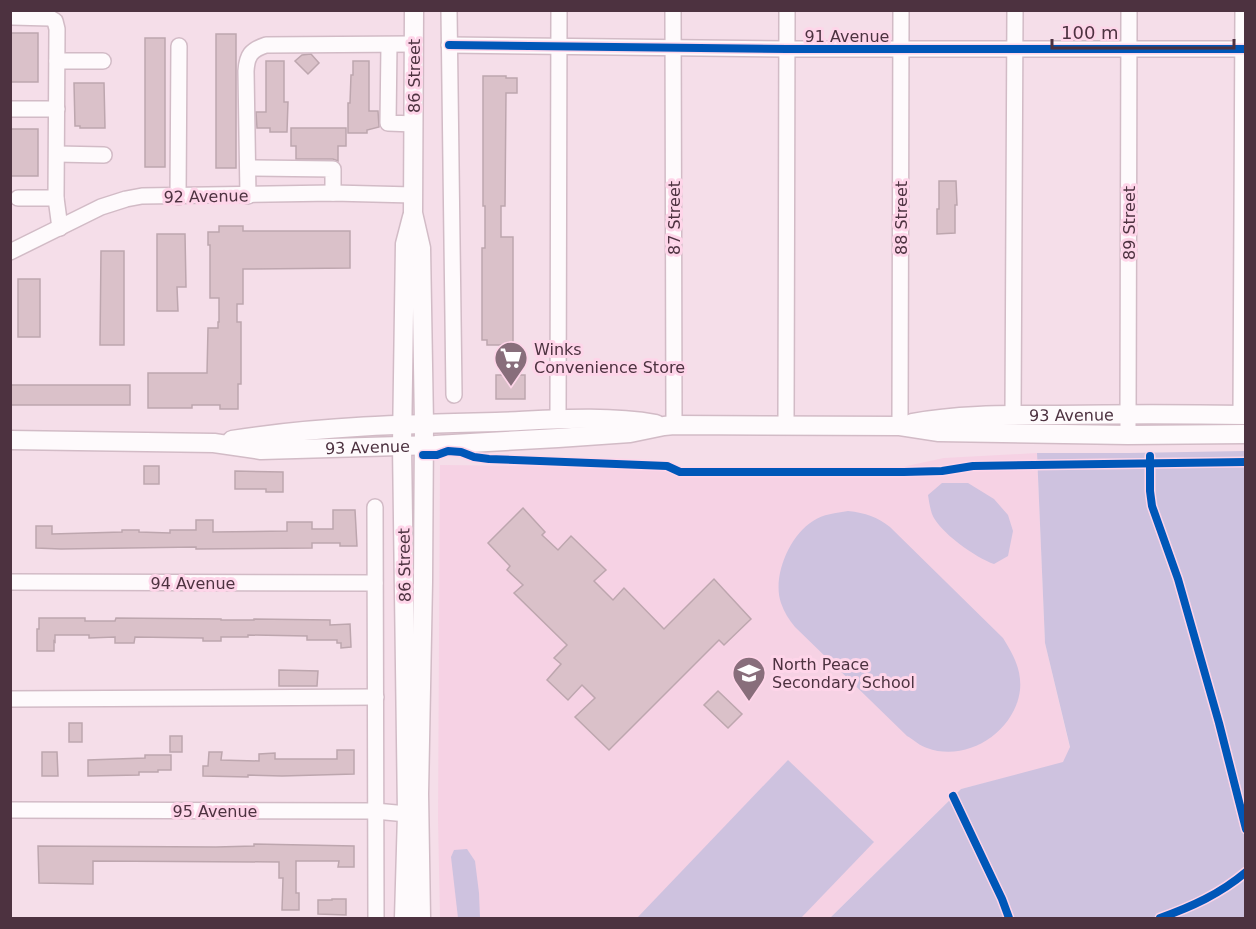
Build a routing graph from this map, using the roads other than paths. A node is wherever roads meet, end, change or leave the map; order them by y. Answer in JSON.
{"nodes":[{"id":1,"x":414,"y":10,"type":"edge"},
{"id":2,"x":449,"y":10,"type":"edge"},
{"id":3,"x":559,"y":10,"type":"edge"},
{"id":4,"x":673,"y":10,"type":"edge"},
{"id":5,"x":788,"y":10,"type":"edge"},
{"id":6,"x":901,"y":10,"type":"edge"},
{"id":7,"x":1016,"y":10,"type":"edge"},
{"id":8,"x":1130,"y":10,"type":"edge"},
{"id":9,"x":1243,"y":10,"type":"edge"},
{"id":10,"x":12,"y":17,"type":"edge"},
{"id":11,"x":414,"y":44,"type":"junction"},
{"id":12,"x":389,"y":45,"type":"junction"},
{"id":13,"x":449,"y":45,"type":"junction"},
{"id":14,"x":179,"y":46,"type":"dead end"},
{"id":15,"x":559,"y":47,"type":"junction"},
{"id":16,"x":673,"y":48,"type":"junction"},
{"id":17,"x":1130,"y":48,"type":"junction"},
{"id":18,"x":787,"y":49,"type":"junction"},
{"id":19,"x":901,"y":49,"type":"junction"},
{"id":20,"x":1016,"y":49,"type":"junction"},
{"id":21,"x":1244,"y":49,"type":"edge"},
{"id":22,"x":57,"y":61,"type":"junction"},
{"id":23,"x":103,"y":61,"type":"dead end"},
{"id":24,"x":11,"y":109,"type":"edge"},
{"id":25,"x":57,"y":109,"type":"junction"},
{"id":26,"x":414,"y":124,"type":"junction"},
{"id":27,"x":57,"y":154,"type":"junction"},
{"id":28,"x":104,"y":155,"type":"dead end"},
{"id":29,"x":248,"y":168,"type":"junction"},
{"id":30,"x":333,"y":193,"type":"junction"},
{"id":31,"x":248,"y":195,"type":"junction"},
{"id":32,"x":178,"y":196,"type":"junction"},
{"id":33,"x":18,"y":198,"type":"dead end"},
{"id":34,"x":56,"y":198,"type":"junction"},
{"id":35,"x":413,"y":204,"type":"junction"},
{"id":36,"x":60,"y":228,"type":"junction"},
{"id":37,"x":10,"y":252,"type":"edge"},
{"id":38,"x":454,"y":395,"type":"dead end"},
{"id":39,"x":1128,"y":414,"type":"junction"},
{"id":40,"x":1013,"y":415,"type":"junction"},
{"id":41,"x":1243,"y":415,"type":"edge"},
{"id":42,"x":558,"y":420,"type":"junction"},
{"id":43,"x":424,"y":424,"type":"junction"},
{"id":44,"x":403,"y":425,"type":"junction"},
{"id":45,"x":669,"y":426,"type":"junction"},
{"id":46,"x":786,"y":426,"type":"junction"},
{"id":47,"x":900,"y":426,"type":"junction"},
{"id":48,"x":1245,"y":434,"type":"edge"},
{"id":49,"x":1128,"y":435,"type":"junction"},
{"id":50,"x":10,"y":440,"type":"edge"},
{"id":51,"x":214,"y":443,"type":"junction"},
{"id":52,"x":402,"y":445,"type":"junction"},
{"id":53,"x":424,"y":445,"type":"junction"},
{"id":54,"x":375,"y":507,"type":"dead end"},
{"id":55,"x":10,"y":582,"type":"edge"},
{"id":56,"x":375,"y":583,"type":"junction"},
{"id":57,"x":376,"y":697,"type":"junction"},
{"id":58,"x":10,"y":699,"type":"edge"},
{"id":59,"x":10,"y":810,"type":"edge"},
{"id":60,"x":375,"y":811,"type":"junction"},
{"id":61,"x":413,"y":816,"type":"junction"},
{"id":62,"x":376,"y":918,"type":"edge"},
{"id":63,"x":404,"y":918,"type":"edge"},
{"id":64,"x":421,"y":918,"type":"edge"}],
"edges":[{"from":1,"to":11,"type":"main road","name":"86 Street"},
{"from":2,"to":13,"type":"street"},
{"from":3,"to":15,"type":"street"},
{"from":4,"to":16,"type":"street","name":"87 Street"},
{"from":5,"to":18,"type":"street"},
{"from":6,"to":19,"type":"street","name":"88 Street"},
{"from":7,"to":20,"type":"street"},
{"from":8,"to":17,"type":"street","name":"89 Street"},
{"from":9,"to":21,"type":"street"},
{"from":10,"to":22,"type":"street"},
{"from":11,"to":12,"type":"street"},
{"from":11,"to":26,"type":"main road","name":"86 Street"},
{"from":12,"to":26,"type":"street"},
{"from":12,"to":29,"type":"street"},
{"from":13,"to":15,"type":"street","name":"91 Avenue"},
{"from":13,"to":38,"type":"street"},
{"from":14,"to":32,"type":"street"},
{"from":15,"to":16,"type":"street","name":"91 Avenue"},
{"from":15,"to":42,"type":"street"},
{"from":16,"to":18,"type":"street","name":"91 Avenue"},
{"from":16,"to":45,"type":"street","name":"87 Street"},
{"from":17,"to":20,"type":"street","name":"91 Avenue"},
{"from":17,"to":21,"type":"street","name":"91 Avenue"},
{"from":17,"to":39,"type":"street","name":"89 Street"},
{"from":18,"to":19,"type":"street","name":"91 Avenue"},
{"from":18,"to":46,"type":"street"},
{"from":19,"to":20,"type":"street","name":"91 Avenue"},
{"from":19,"to":47,"type":"street","name":"88 Street"},
{"from":20,"to":40,"type":"street"},
{"from":21,"to":41,"type":"street"},
{"from":22,"to":23,"type":"street"},
{"from":22,"to":25,"type":"street"},
{"from":24,"to":25,"type":"street"},
{"from":25,"to":27,"type":"street"},
{"from":26,"to":35,"type":"main road","name":"86 Street"},
{"from":27,"to":28,"type":"street"},
{"from":27,"to":34,"type":"street"},
{"from":29,"to":30,"type":"street"},
{"from":29,"to":31,"type":"street"},
{"from":30,"to":31,"type":"street","name":"92 Avenue"},
{"from":30,"to":35,"type":"street","name":"92 Avenue"},
{"from":31,"to":32,"type":"street","name":"92 Avenue"},
{"from":32,"to":36,"type":"street","name":"92 Avenue"},
{"from":33,"to":34,"type":"street"},
{"from":34,"to":36,"type":"street"},
{"from":35,"to":43,"type":"main road","name":"86 Street"},
{"from":35,"to":44,"type":"main road","name":"86 Street"},
{"from":36,"to":37,"type":"street","name":"92 Avenue"},
{"from":39,"to":40,"type":"main road","name":"93 Avenue"},
{"from":39,"to":41,"type":"main road","name":"93 Avenue"},
{"from":39,"to":49,"type":"street","name":"89 Street"},
{"from":40,"to":47,"type":"main road","name":"93 Avenue"},
{"from":42,"to":43,"type":"main road","name":"93 Avenue"},
{"from":42,"to":45,"type":"main road","name":"93 Avenue"},
{"from":43,"to":44,"type":"main road","name":"93 Avenue"},
{"from":43,"to":53,"type":"main road","name":"86 Street"},
{"from":44,"to":51,"type":"main road","name":"93 Avenue"},
{"from":44,"to":52,"type":"main road","name":"86 Street"},
{"from":45,"to":46,"type":"main road","name":"93 Avenue"},
{"from":45,"to":53,"type":"main road","name":"93 Avenue"},
{"from":46,"to":47,"type":"main road","name":"93 Avenue"},
{"from":47,"to":49,"type":"main road","name":"93 Avenue"},
{"from":48,"to":49,"type":"main road","name":"93 Avenue"},
{"from":50,"to":51,"type":"main road","name":"93 Avenue"},
{"from":51,"to":52,"type":"main road","name":"93 Avenue"},
{"from":52,"to":53,"type":"main road","name":"93 Avenue"},
{"from":52,"to":61,"type":"main road","name":"86 Street"},
{"from":53,"to":61,"type":"main road","name":"86 Street"},
{"from":54,"to":56,"type":"street","name":"86 Street"},
{"from":55,"to":56,"type":"street","name":"94 Avenue"},
{"from":56,"to":57,"type":"street","name":"86 Street"},
{"from":57,"to":58,"type":"street"},
{"from":57,"to":60,"type":"street","name":"86 Street"},
{"from":59,"to":60,"type":"street","name":"95 Avenue"},
{"from":60,"to":61,"type":"street","name":"95 Avenue"},
{"from":60,"to":62,"type":"street","name":"86 Street"},
{"from":61,"to":63,"type":"main road","name":"86 Street"},
{"from":61,"to":64,"type":"main road","name":"86 Street"}]}
